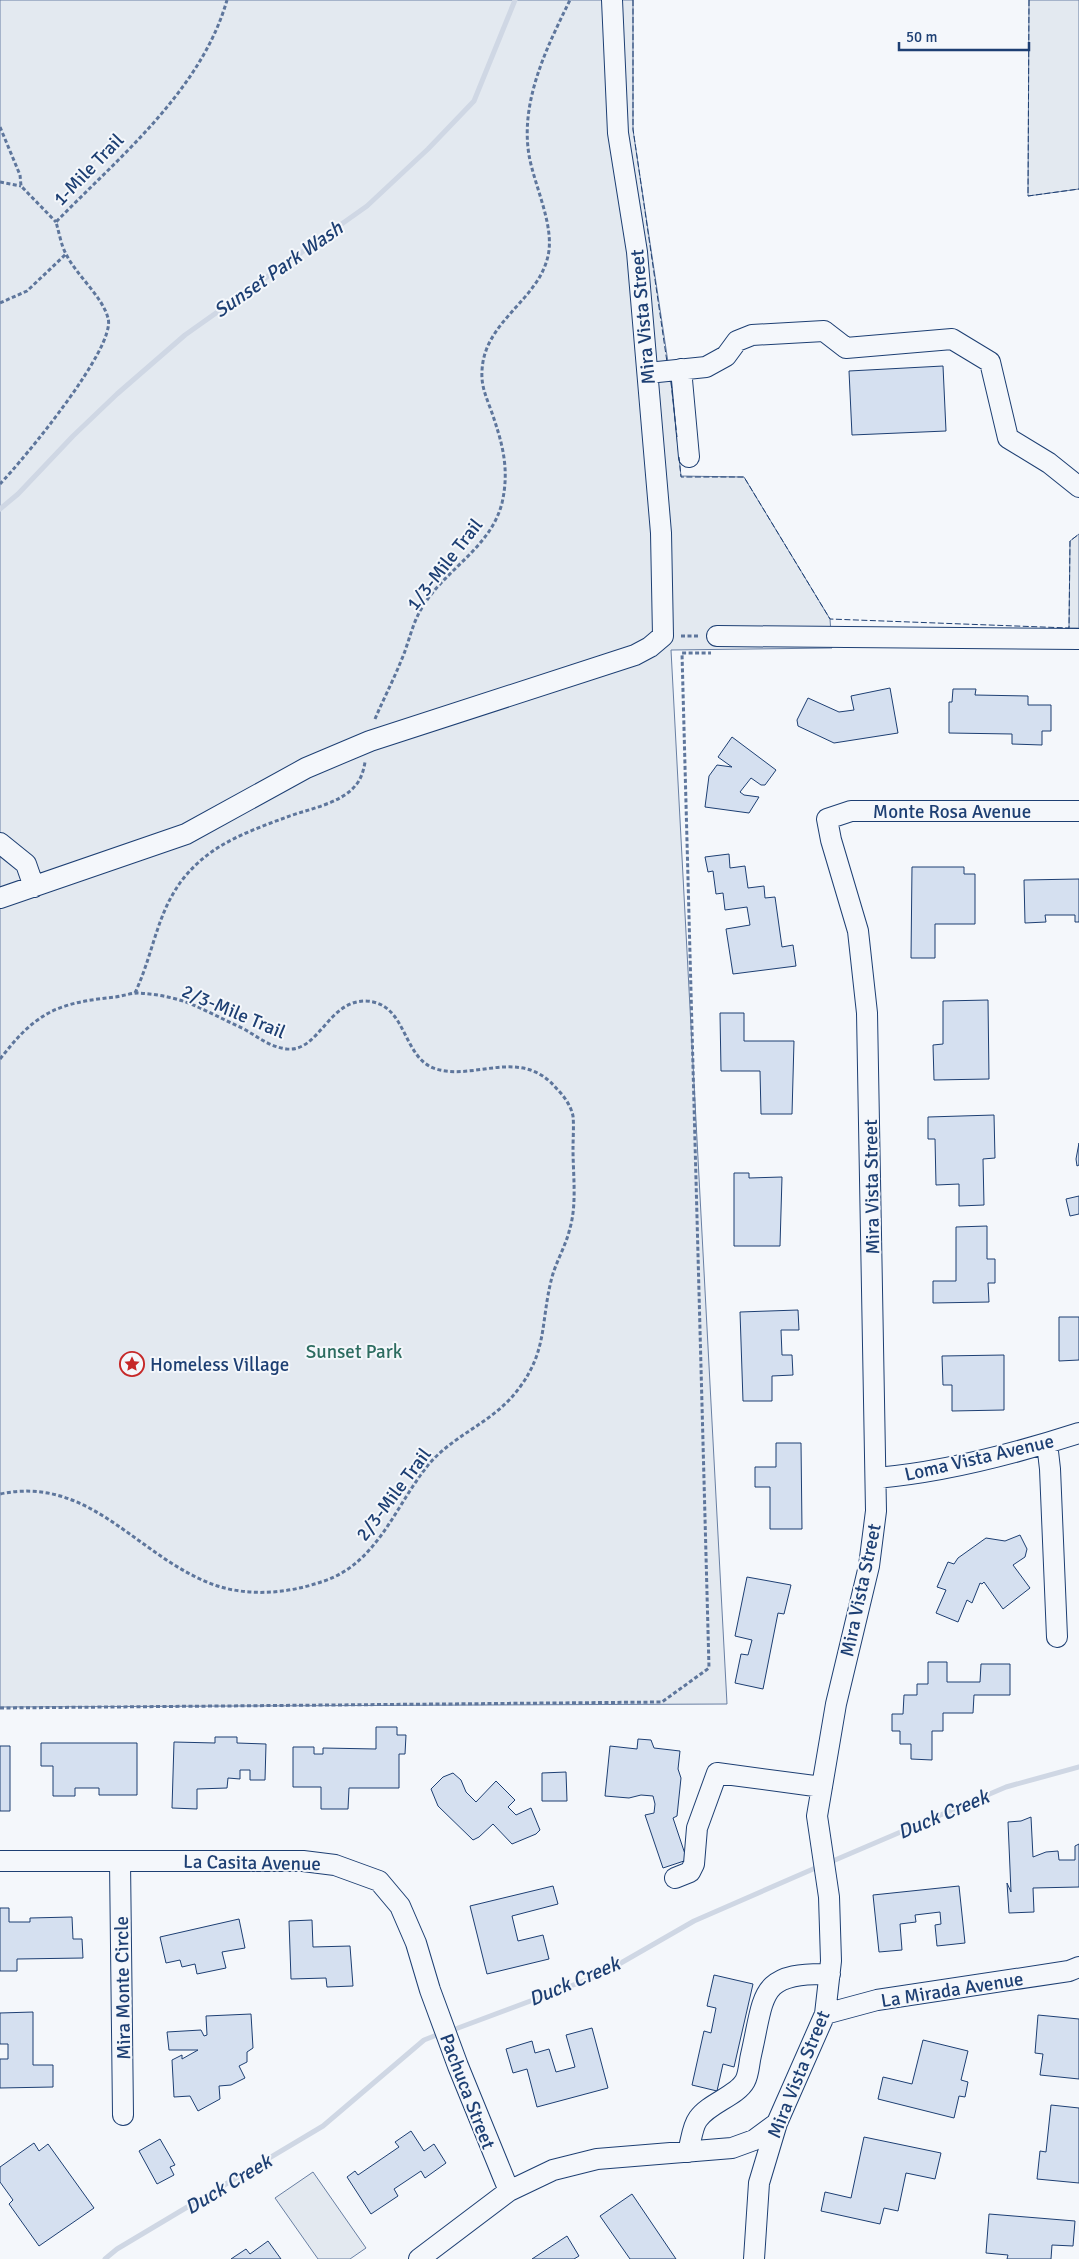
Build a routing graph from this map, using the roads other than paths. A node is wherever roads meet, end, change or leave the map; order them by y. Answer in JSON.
{"nodes":[{"id":1,"x":612,"y":0,"type":"edge"},
{"id":2,"x":681,"y":369,"type":"junction"},
{"id":3,"x":648,"y":373,"type":"junction"},
{"id":4,"x":688,"y":457,"type":"dead end"},
{"id":5,"x":1079,"y":488,"type":"edge"},
{"id":6,"x":1079,"y":639,"type":"edge"},
{"id":7,"x":719,"y":645,"type":"road end"},
{"id":8,"x":1079,"y":811,"type":"edge"},
{"id":9,"x":827,"y":819,"type":"joint"},
{"id":10,"x":0,"y":843,"type":"edge"},
{"id":11,"x":0,"y":887,"type":"edge"},
{"id":12,"x":34,"y":887,"type":"junction"},
{"id":13,"x":0,"y":898,"type":"edge"},
{"id":14,"x":1079,"y":1433,"type":"edge"},
{"id":15,"x":1046,"y":1443,"type":"junction"},
{"id":16,"x":877,"y":1478,"type":"junction"},
{"id":17,"x":1057,"y":1637,"type":"dead end"},
{"id":18,"x":822,"y":1787,"type":"junction"},
{"id":19,"x":0,"y":1861,"type":"edge"},
{"id":20,"x":120,"y":1861,"type":"junction"},
{"id":21,"x":675,"y":1878,"type":"dead end"},
{"id":22,"x":1079,"y":1967,"type":"edge"},
{"id":23,"x":830,"y":1974,"type":"junction"},
{"id":24,"x":430,"y":1990,"type":"joint"},
{"id":25,"x":825,"y":2014,"type":"junction"},
{"id":26,"x":124,"y":2115,"type":"dead end"},
{"id":27,"x":777,"y":2123,"type":"junction"},
{"id":28,"x":688,"y":2152,"type":"junction"},
{"id":29,"x":508,"y":2192,"type":"junction"},
{"id":30,"x":419,"y":2259,"type":"edge"},
{"id":31,"x":754,"y":2259,"type":"edge"}],
"edges":[{"from":1,"to":3,"type":"street","name":"Mira Vista Street"},
{"from":2,"to":3,"type":"street"},
{"from":2,"to":4,"type":"street"},
{"from":2,"to":5,"type":"street"},
{"from":3,"to":12,"type":"street","name":"Mira Vista Street"},
{"from":6,"to":7,"type":"street"},
{"from":8,"to":9,"type":"street","name":"Monte Rosa Avenue"},
{"from":9,"to":16,"type":"street","name":"Mira Vista Street"},
{"from":10,"to":12,"type":"street"},
{"from":11,"to":12,"type":"street"},
{"from":12,"to":13,"type":"street"},
{"from":14,"to":15,"type":"street","name":"Loma Vista Avenue"},
{"from":15,"to":16,"type":"street","name":"Loma Vista Avenue"},
{"from":15,"to":17,"type":"street"},
{"from":16,"to":18,"type":"street","name":"Mira Vista Street"},
{"from":18,"to":21,"type":"street"},
{"from":18,"to":23,"type":"street","name":"Mira Vista Street"},
{"from":19,"to":20,"type":"street","name":"La Casita Avenue"},
{"from":20,"to":24,"type":"street","name":"La Casita Avenue"},
{"from":20,"to":26,"type":"street","name":"Mira Monte Circle"},
{"from":22,"to":25,"type":"street","name":"La Mirada Avenue"},
{"from":23,"to":25,"type":"street","name":"Mira Vista Street"},
{"from":23,"to":28,"type":"street"},
{"from":24,"to":29,"type":"street","name":"Pachuca Street"},
{"from":25,"to":27,"type":"street","name":"Mira Vista Street"},
{"from":27,"to":28,"type":"street"},
{"from":27,"to":31,"type":"street","name":"Mira Vista Street"},
{"from":28,"to":29,"type":"street"},
{"from":29,"to":30,"type":"street"}]}
